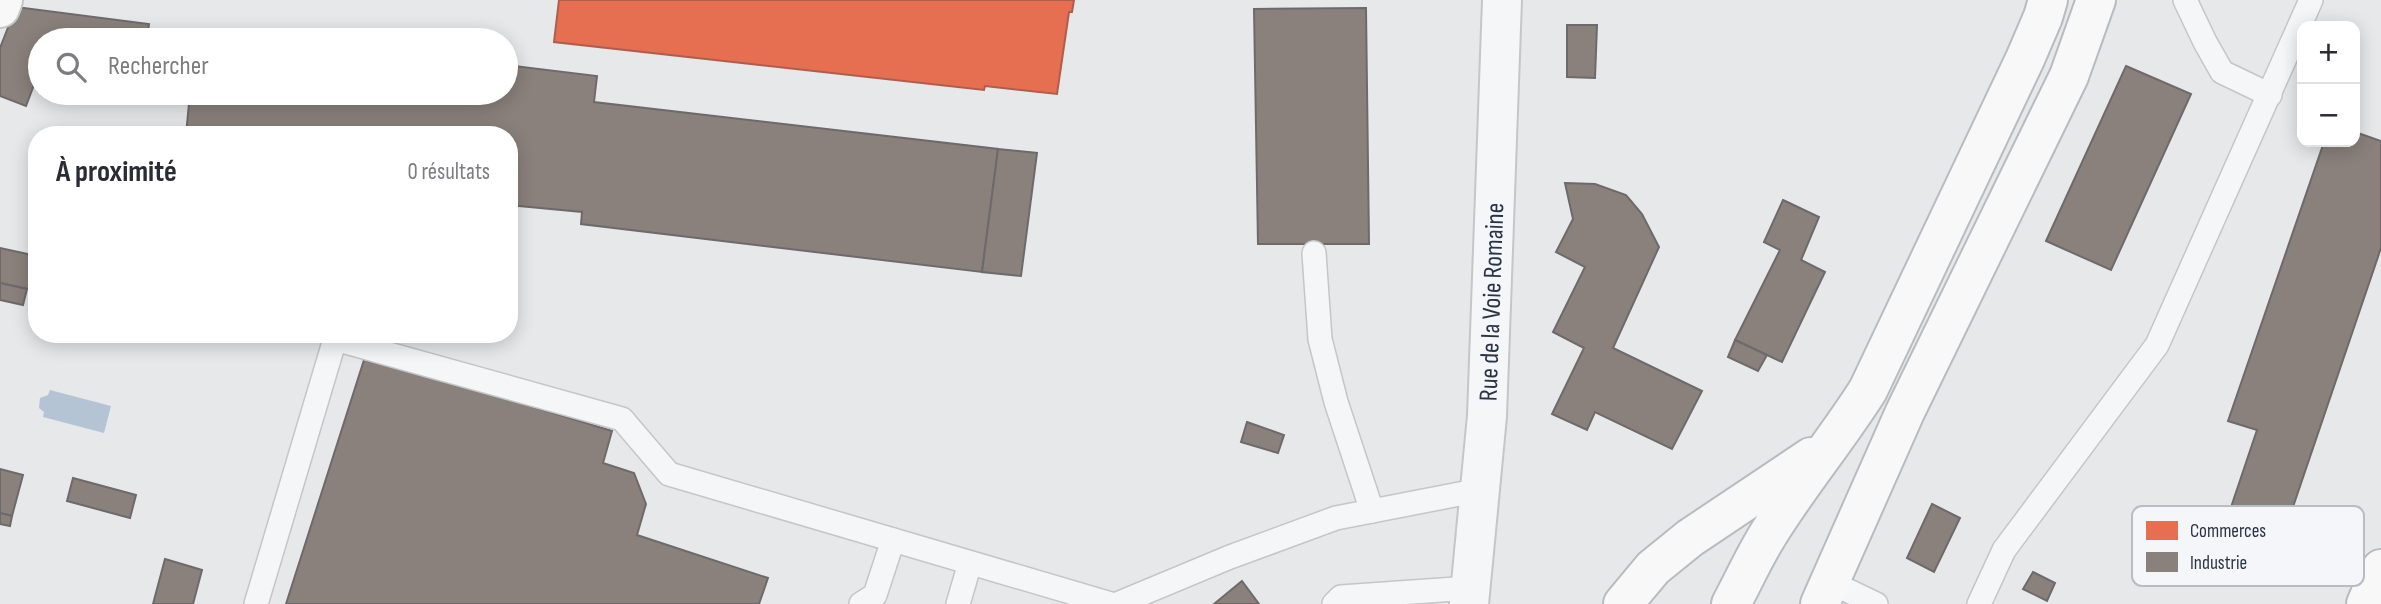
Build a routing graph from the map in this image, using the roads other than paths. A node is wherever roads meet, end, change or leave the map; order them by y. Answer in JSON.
{"nodes":[{"id":1,"x":3,"y":0,"type":"edge"},
{"id":2,"x":1502,"y":0,"type":"edge"},
{"id":3,"x":2048,"y":0,"type":"edge"},
{"id":4,"x":2096,"y":0,"type":"edge"},
{"id":5,"x":2185,"y":0,"type":"edge"},
{"id":6,"x":2311,"y":0,"type":"edge"},
{"id":7,"x":0,"y":8,"type":"edge"},
{"id":8,"x":2270,"y":95,"type":"junction"},
{"id":9,"x":1314,"y":253,"type":"dead end"},
{"id":10,"x":334,"y":343,"type":"edge"},
{"id":11,"x":349,"y":343,"type":"edge"},
{"id":12,"x":1840,"y":433,"type":"junction"},
{"id":13,"x":1480,"y":490,"type":"junction"},
{"id":14,"x":1372,"y":511,"type":"junction"},
{"id":15,"x":892,"y":540,"type":"junction"},
{"id":16,"x":970,"y":563,"type":"junction"},
{"id":17,"x":2381,"y":569,"type":"edge"},
{"id":18,"x":1825,"y":593,"type":"edge"},
{"id":19,"x":1470,"y":596,"type":"edge"},
{"id":20,"x":256,"y":604,"type":"edge"},
{"id":21,"x":861,"y":604,"type":"edge"},
{"id":22,"x":958,"y":604,"type":"edge"},
{"id":23,"x":1111,"y":604,"type":"edge"},
{"id":24,"x":1117,"y":604,"type":"edge"},
{"id":25,"x":1334,"y":604,"type":"edge"},
{"id":26,"x":1623,"y":604,"type":"edge"},
{"id":27,"x":1731,"y":604,"type":"edge"},
{"id":28,"x":1876,"y":604,"type":"edge"},
{"id":29,"x":1979,"y":604,"type":"edge"},
{"id":30,"x":2366,"y":604,"type":"edge"}],
"edges":[{"from":1,"to":7,"type":"main road"},
{"from":2,"to":13,"type":"street","name":"Rue de la Voie Romaine"},
{"from":3,"to":12,"type":"main road"},
{"from":4,"to":18,"type":"main road"},
{"from":5,"to":8,"type":"lane"},
{"from":6,"to":8,"type":"lane"},
{"from":8,"to":29,"type":"lane"},
{"from":9,"to":14,"type":"lane"},
{"from":10,"to":20,"type":"lane"},
{"from":11,"to":15,"type":"lane"},
{"from":12,"to":26,"type":"main road"},
{"from":12,"to":27,"type":"main road"},
{"from":13,"to":14,"type":"lane"},
{"from":13,"to":19,"type":"street","name":"Rue de la Voie Romaine"},
{"from":14,"to":24,"type":"lane"},
{"from":15,"to":16,"type":"lane"},
{"from":15,"to":21,"type":"lane"},
{"from":16,"to":22,"type":"lane"},
{"from":16,"to":23,"type":"lane"},
{"from":17,"to":30,"type":"main road"},
{"from":18,"to":28,"type":"lane"},
{"from":19,"to":25,"type":"lane"}]}
